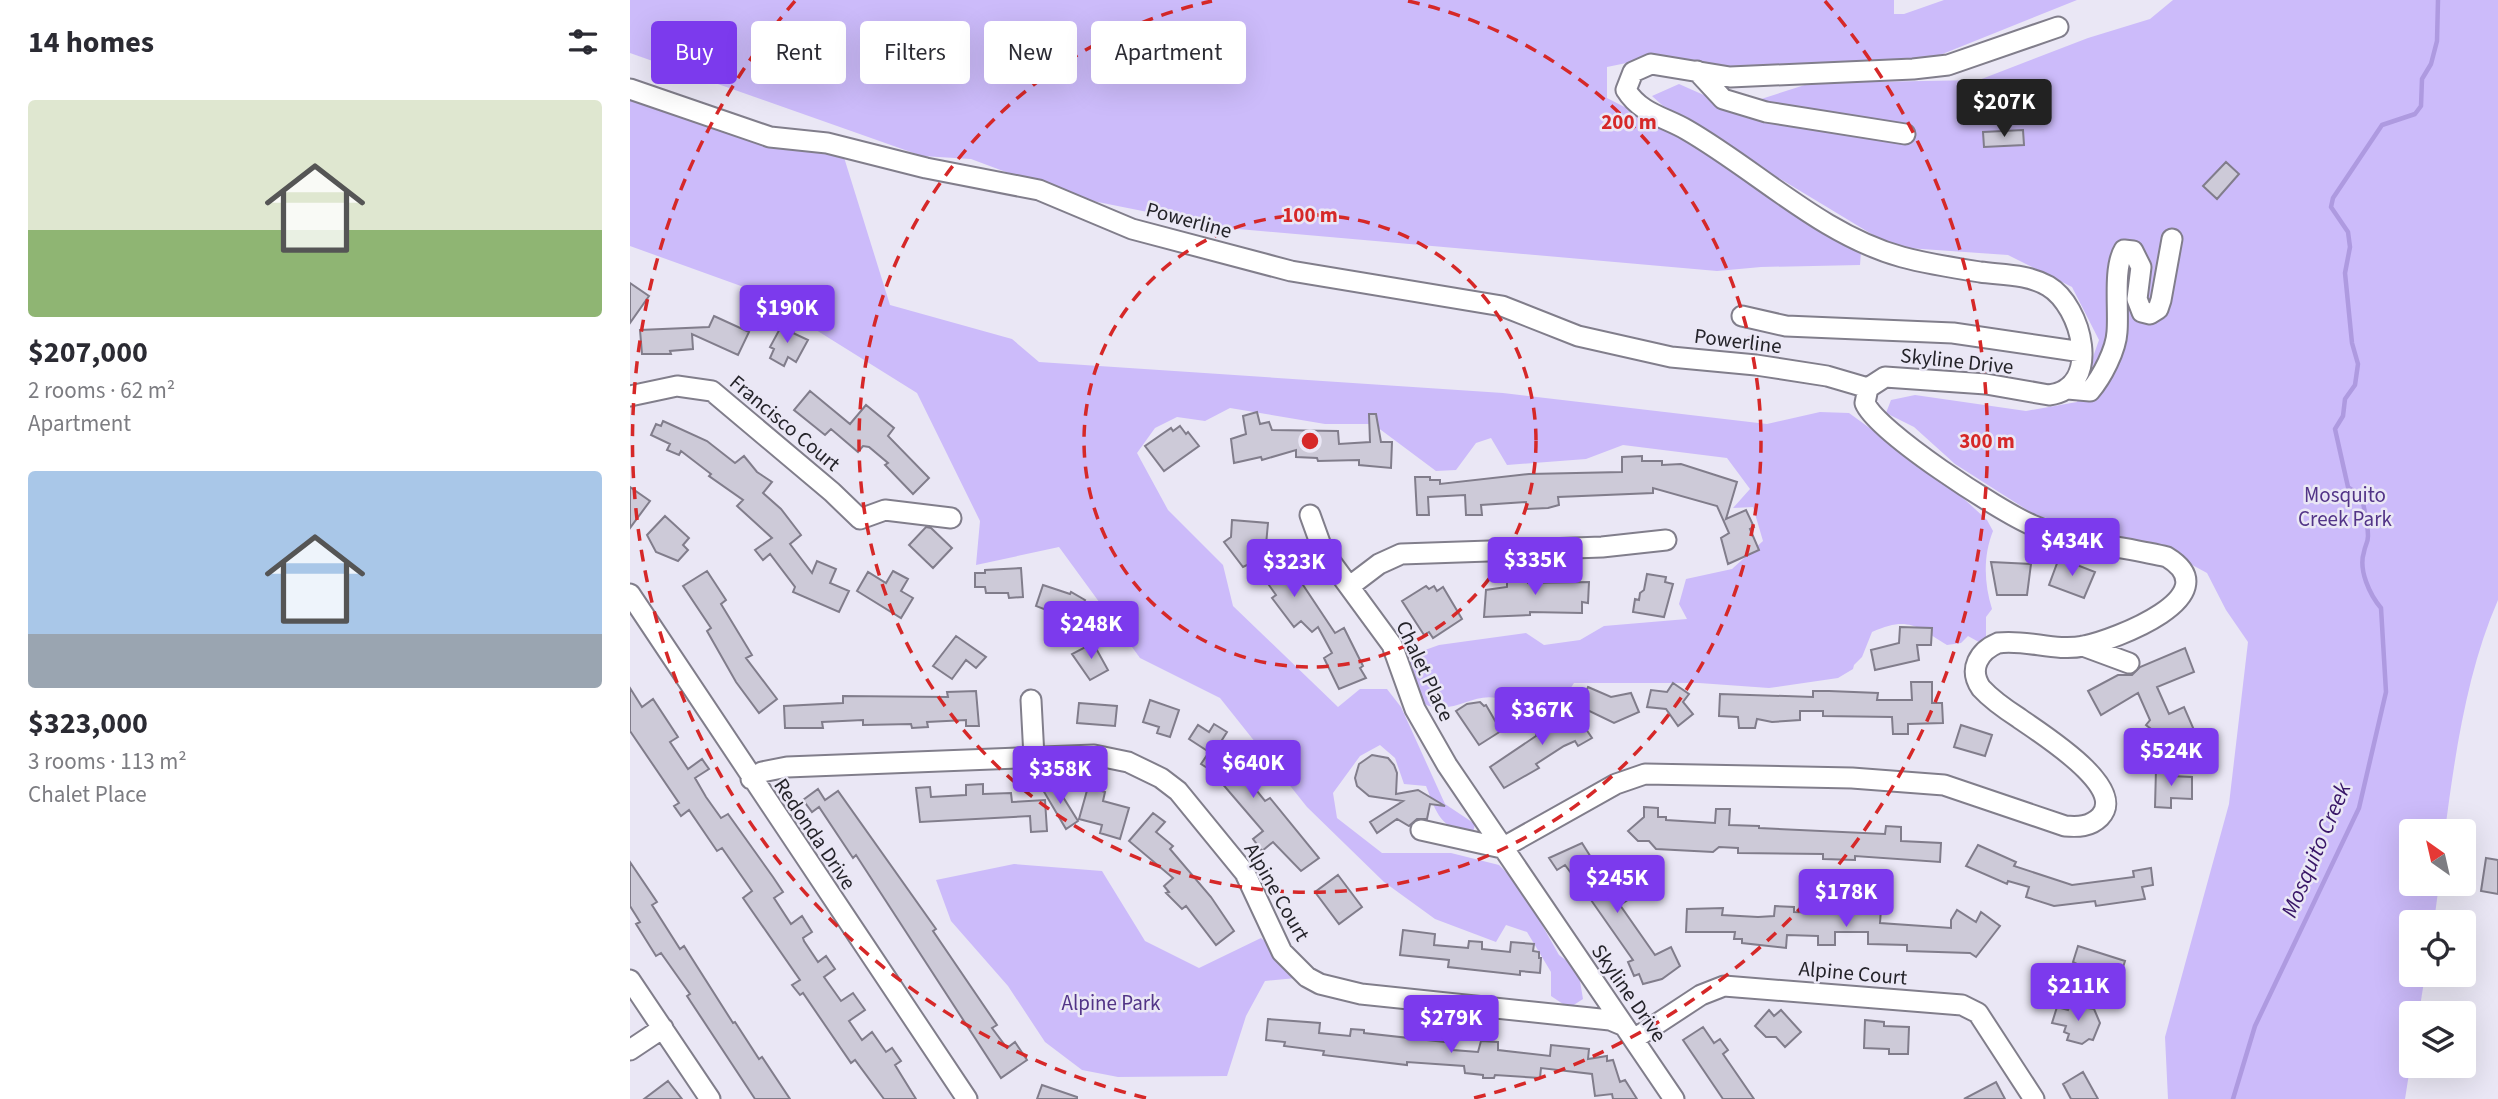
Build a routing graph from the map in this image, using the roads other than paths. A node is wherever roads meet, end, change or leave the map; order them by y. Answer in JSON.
{"nodes":[{"id":1,"x":2058,"y":27,"type":"dead end"},
{"id":2,"x":1697,"y":71,"type":"junction"},
{"id":3,"x":630,"y":89,"type":"edge"},
{"id":4,"x":1905,"y":134,"type":"dead end"},
{"id":5,"x":2172,"y":239,"type":"dead end"},
{"id":6,"x":1742,"y":316,"type":"dead end"},
{"id":7,"x":2081,"y":352,"type":"junction"},
{"id":8,"x":1868,"y":388,"type":"junction"},
{"id":9,"x":2068,"y":389,"type":"junction"},
{"id":10,"x":630,"y":396,"type":"edge"},
{"id":11,"x":1310,"y":515,"type":"dead end"},
{"id":12,"x":951,"y":518,"type":"dead end"},
{"id":13,"x":1666,"y":540,"type":"dead end"},
{"id":14,"x":1350,"y":586,"type":"junction"},
{"id":15,"x":630,"y":594,"type":"edge"},
{"id":16,"x":2083,"y":646,"type":"junction"},
{"id":17,"x":2129,"y":663,"type":"dead end"},
{"id":18,"x":1031,"y":700,"type":"dead end"},
{"id":19,"x":1034,"y":757,"type":"junction"},
{"id":20,"x":751,"y":779,"type":"junction"},
{"id":21,"x":1421,"y":830,"type":"dead end"},
{"id":22,"x":1502,"y":848,"type":"junction"},
{"id":23,"x":630,"y":980,"type":"edge"},
{"id":24,"x":663,"y":1028,"type":"junction"},
{"id":25,"x":1628,"y":1032,"type":"junction"},
{"id":26,"x":630,"y":1050,"type":"edge"},
{"id":27,"x":965,"y":1098,"type":"edge"},
{"id":28,"x":710,"y":1099,"type":"edge"},
{"id":29,"x":1674,"y":1099,"type":"edge"},
{"id":30,"x":2034,"y":1099,"type":"edge"}],
"edges":[{"from":1,"to":2,"type":"street"},
{"from":2,"to":4,"type":"street"},
{"from":2,"to":7,"type":"street"},
{"from":3,"to":8,"type":"street","name":"Powerline"},
{"from":5,"to":9,"type":"street","name":"Skyline Drive"},
{"from":6,"to":7,"type":"street"},
{"from":7,"to":9,"type":"street"},
{"from":8,"to":9,"type":"street","name":"Skyline Drive"},
{"from":8,"to":16,"type":"street"},
{"from":10,"to":12,"type":"street","name":"Francisco Court"},
{"from":11,"to":14,"type":"street","name":"Chalet Place"},
{"from":13,"to":14,"type":"street"},
{"from":14,"to":22,"type":"street","name":"Chalet Place"},
{"from":15,"to":20,"type":"street","name":"Redonda Drive"},
{"from":16,"to":17,"type":"street"},
{"from":16,"to":22,"type":"street"},
{"from":18,"to":19,"type":"street"},
{"from":19,"to":20,"type":"street","name":"Alpine Court"},
{"from":19,"to":25,"type":"street","name":"Alpine Court"},
{"from":20,"to":27,"type":"street","name":"Redonda Drive"},
{"from":21,"to":22,"type":"street"},
{"from":22,"to":25,"type":"street","name":"Skyline Drive"},
{"from":23,"to":24,"type":"street"},
{"from":24,"to":26,"type":"street"},
{"from":24,"to":28,"type":"street"},
{"from":25,"to":29,"type":"street","name":"Skyline Drive"},
{"from":25,"to":30,"type":"street","name":"Alpine Court"}]}
